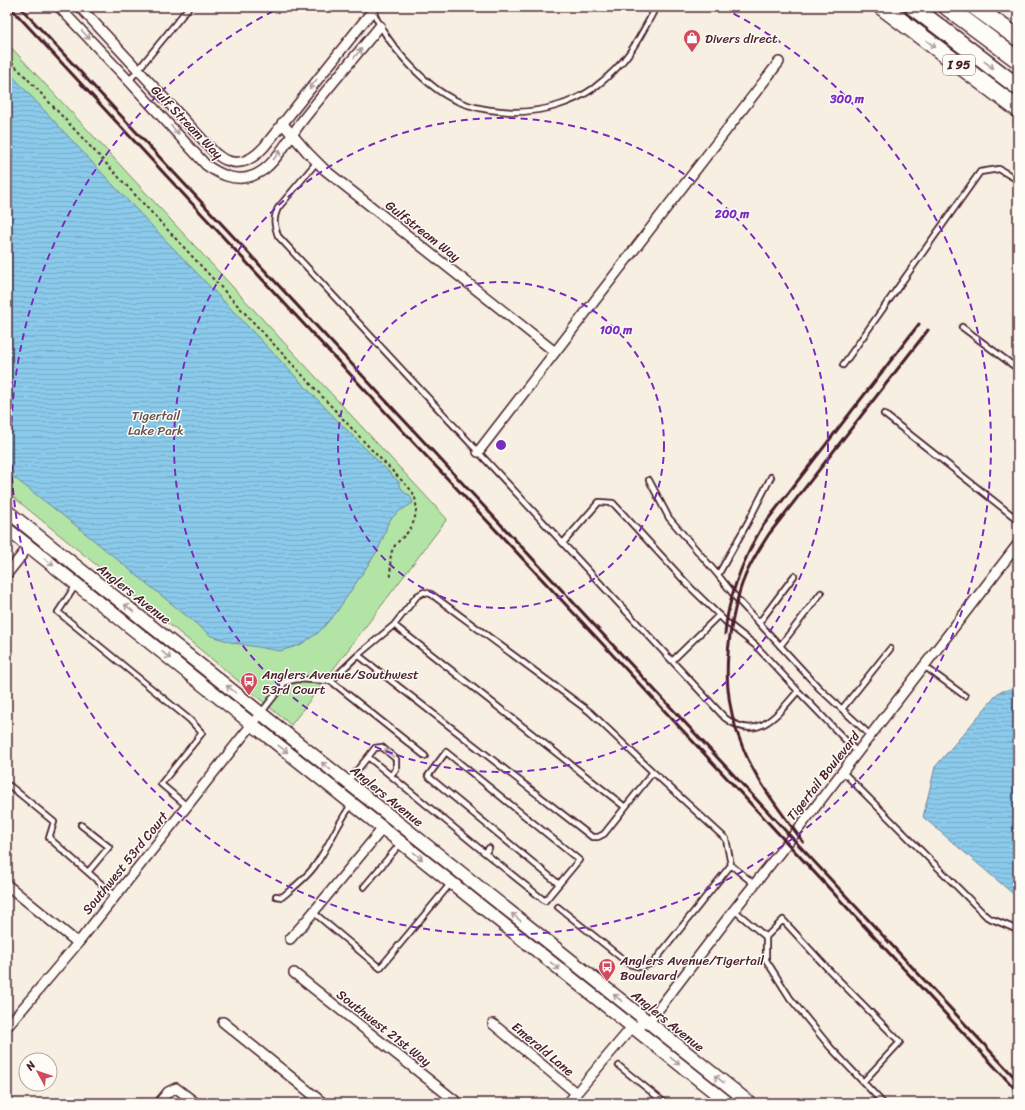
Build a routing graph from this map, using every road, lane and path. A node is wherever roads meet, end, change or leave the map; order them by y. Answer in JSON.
{"nodes":[{"id":1,"x":59,"y":7,"type":"edge"},
{"id":2,"x":80,"y":7,"type":"edge"},
{"id":3,"x":189,"y":7,"type":"edge"},
{"id":4,"x":656,"y":7,"type":"edge"},
{"id":5,"x":876,"y":7,"type":"edge"},
{"id":6,"x":882,"y":7,"type":"edge"},
{"id":7,"x":913,"y":7,"type":"edge"},
{"id":8,"x":947,"y":7,"type":"edge"},
{"id":9,"x":975,"y":7,"type":"edge"},
{"id":10,"x":372,"y":8,"type":"edge"},
{"id":11,"x":900,"y":20,"type":"junction"},
{"id":12,"x":380,"y":26,"type":"junction"},
{"id":13,"x":1018,"y":38,"type":"edge"},
{"id":14,"x":7,"y":58,"type":"edge"},
{"id":15,"x":1018,"y":60,"type":"edge"},
{"id":16,"x":779,"y":62,"type":"dead end"},
{"id":17,"x":139,"y":70,"type":"junction"},
{"id":18,"x":129,"y":81,"type":"junction"},
{"id":19,"x":1018,"y":87,"type":"edge"},
{"id":20,"x":1018,"y":109,"type":"edge"},
{"id":21,"x":282,"y":123,"type":"junction"},
{"id":22,"x":292,"y":134,"type":"junction"},
{"id":23,"x":316,"y":163,"type":"junction"},
{"id":24,"x":1018,"y":180,"type":"edge"},
{"id":25,"x":962,"y":327,"type":"dead end"},
{"id":26,"x":555,"y":352,"type":"junction"},
{"id":27,"x":843,"y":365,"type":"dead end"},
{"id":28,"x":1018,"y":369,"type":"edge"},
{"id":29,"x":884,"y":414,"type":"dead end"},
{"id":30,"x":478,"y":452,"type":"junction"},
{"id":31,"x":772,"y":477,"type":"dead end"},
{"id":32,"x":649,"y":480,"type":"dead end"},
{"id":33,"x":7,"y":511,"type":"edge"},
{"id":34,"x":1018,"y":520,"type":"edge"},
{"id":35,"x":7,"y":529,"type":"edge"},
{"id":36,"x":563,"y":543,"type":"junction"},
{"id":37,"x":1018,"y":544,"type":"edge"},
{"id":38,"x":29,"y":546,"type":"junction"},
{"id":39,"x":7,"y":574,"type":"edge"},
{"id":40,"x":718,"y":575,"type":"junction"},
{"id":41,"x":794,"y":576,"type":"dead end"},
{"id":42,"x":392,"y":579,"type":"dead end"},
{"id":43,"x":77,"y":584,"type":"junction"},
{"id":44,"x":821,"y":593,"type":"dead end"},
{"id":45,"x":719,"y":615,"type":"junction"},
{"id":46,"x":759,"y":623,"type":"junction"},
{"id":47,"x":394,"y":625,"type":"junction"},
{"id":48,"x":780,"y":646,"type":"junction"},
{"id":49,"x":890,"y":649,"type":"dead end"},
{"id":50,"x":358,"y":655,"type":"junction"},
{"id":51,"x":672,"y":661,"type":"junction"},
{"id":52,"x":924,"y":666,"type":"junction"},
{"id":53,"x":331,"y":681,"type":"junction"},
{"id":54,"x":798,"y":691,"type":"junction"},
{"id":55,"x":965,"y":696,"type":"dead end"},
{"id":56,"x":842,"y":709,"type":"junction"},
{"id":57,"x":261,"y":714,"type":"junction"},
{"id":58,"x":252,"y":724,"type":"junction"},
{"id":59,"x":870,"y":735,"type":"junction"},
{"id":60,"x":857,"y":752,"type":"junction"},
{"id":61,"x":425,"y":756,"type":"dead end"},
{"id":62,"x":368,"y":757,"type":"junction"},
{"id":63,"x":842,"y":771,"type":"junction"},
{"id":64,"x":653,"y":772,"type":"junction"},
{"id":65,"x":390,"y":775,"type":"junction"},
{"id":66,"x":347,"y":783,"type":"junction"},
{"id":67,"x":10,"y":786,"type":"dead end"},
{"id":68,"x":352,"y":804,"type":"junction"},
{"id":69,"x":187,"y":806,"type":"junction"},
{"id":70,"x":625,"y":807,"type":"junction"},
{"id":71,"x":81,"y":824,"type":"dead end"},
{"id":72,"x":383,"y":828,"type":"junction"},
{"id":73,"x":402,"y":843,"type":"junction"},
{"id":74,"x":489,"y":848,"type":"dead end"},
{"id":75,"x":485,"y":853,"type":"junction"},
{"id":76,"x":731,"y":865,"type":"junction"},
{"id":77,"x":88,"y":872,"type":"junction"},
{"id":78,"x":452,"y":883,"type":"junction"},
{"id":79,"x":559,"y":884,"type":"junction"},
{"id":80,"x":754,"y":884,"type":"junction"},
{"id":81,"x":7,"y":885,"type":"edge"},
{"id":82,"x":364,"y":887,"type":"dead end"},
{"id":83,"x":115,"y":896,"type":"junction"},
{"id":84,"x":276,"y":896,"type":"dead end"},
{"id":85,"x":558,"y":907,"type":"dead end"},
{"id":86,"x":734,"y":910,"type":"junction"},
{"id":87,"x":313,"y":912,"type":"junction"},
{"id":88,"x":1018,"y":930,"type":"edge"},
{"id":89,"x":766,"y":937,"type":"junction"},
{"id":90,"x":290,"y":939,"type":"dead end"},
{"id":91,"x":78,"y":943,"type":"junction"},
{"id":92,"x":294,"y":973,"type":"dead end"},
{"id":93,"x":223,"y":1022,"type":"dead end"},
{"id":94,"x":648,"y":1022,"type":"junction"},
{"id":95,"x":8,"y":1024,"type":"edge"},
{"id":96,"x":493,"y":1024,"type":"dead end"},
{"id":97,"x":632,"y":1027,"type":"junction"},
{"id":98,"x":619,"y":1066,"type":"dead end"},
{"id":99,"x":863,"y":1082,"type":"junction"},
{"id":100,"x":576,"y":1094,"type":"junction"},
{"id":101,"x":159,"y":1103,"type":"edge"},
{"id":102,"x":196,"y":1103,"type":"edge"},
{"id":103,"x":323,"y":1103,"type":"edge"},
{"id":104,"x":458,"y":1103,"type":"edge"},
{"id":105,"x":568,"y":1103,"type":"edge"},
{"id":106,"x":665,"y":1103,"type":"edge"},
{"id":107,"x":728,"y":1103,"type":"edge"},
{"id":108,"x":750,"y":1103,"type":"edge"},
{"id":109,"x":883,"y":1103,"type":"edge"}],
"edges":[{"from":1,"to":18,"type":"street","name":"Gulf Stream Way","one_way":true},
{"from":2,"to":17,"type":"street","name":"Gulf Stream Way"},
{"from":3,"to":17,"type":"lane"},
{"from":4,"to":12,"type":"lane"},
{"from":5,"to":11,"type":"highway"},
{"from":6,"to":11,"type":"highway","number":"I 95"},
{"from":7,"to":19,"type":"highway","one_way":true},
{"from":8,"to":15,"type":"highway"},
{"from":9,"to":13,"type":"highway"},
{"from":10,"to":12,"type":"lane"},
{"from":10,"to":21,"type":"street","name":"Gulf Stream Way","one_way":true},
{"from":11,"to":20,"type":"highway","number":"I 95","one_way":true},
{"from":22,"to":12,"type":"street","name":"Gulf Stream Way","one_way":true},
{"from":14,"to":42,"type":"path"},
{"from":16,"to":26,"type":"street"},
{"from":17,"to":18,"type":"lane"},
{"from":17,"to":21,"type":"street","name":"Gulf Stream Way"},
{"from":18,"to":22,"type":"street","name":"Gulf Stream Way","one_way":true},
{"from":21,"to":22,"type":"street","name":"Gulfstream Way"},
{"from":22,"to":23,"type":"street","name":"Gulfstream Way"},
{"from":23,"to":26,"type":"street","name":"Gulfstream Way"},
{"from":23,"to":30,"type":"lane"},
{"from":24,"to":27,"type":"lane"},
{"from":25,"to":28,"type":"lane"},
{"from":26,"to":30,"type":"street"},
{"from":29,"to":34,"type":"lane"},
{"from":30,"to":36,"type":"lane"},
{"from":31,"to":40,"type":"lane"},
{"from":32,"to":40,"type":"lane"},
{"from":57,"to":33,"type":"street","name":"Anglers Avenue","one_way":true},
{"from":35,"to":38,"type":"street","name":"Anglers Avenue"},
{"from":36,"to":45,"type":"lane"},
{"from":36,"to":51,"type":"lane"},
{"from":37,"to":52,"type":"street","name":"Tigertail Boulevard"},
{"from":38,"to":39,"type":"street"},
{"from":38,"to":43,"type":"street","name":"Anglers Avenue","one_way":true},
{"from":40,"to":46,"type":"lane"},
{"from":41,"to":46,"type":"lane"},
{"from":43,"to":58,"type":"street","name":"Anglers Avenue","one_way":true},
{"from":43,"to":69,"type":"lane"},
{"from":44,"to":48,"type":"lane"},
{"from":45,"to":51,"type":"lane"},
{"from":45,"to":54,"type":"lane"},
{"from":46,"to":48,"type":"lane"},
{"from":47,"to":50,"type":"lane"},
{"from":47,"to":64,"type":"lane"},
{"from":47,"to":70,"type":"lane"},
{"from":48,"to":56,"type":"lane"},
{"from":49,"to":56,"type":"lane"},
{"from":50,"to":53,"type":"lane"},
{"from":50,"to":70,"type":"lane"},
{"from":51,"to":54,"type":"lane"},
{"from":52,"to":55,"type":"lane"},
{"from":52,"to":59,"type":"street","name":"Tigertail Boulevard"},
{"from":53,"to":57,"type":"lane"},
{"from":53,"to":61,"type":"lane"},
{"from":54,"to":60,"type":"lane"},
{"from":56,"to":59,"type":"lane"},
{"from":57,"to":58,"type":"street","name":"Southwest 53rd Court"},
{"from":66,"to":57,"type":"street","name":"Anglers Avenue","one_way":true},
{"from":58,"to":68,"type":"street","name":"Anglers Avenue","one_way":true},
{"from":58,"to":69,"type":"street","name":"Southwest 53rd Court"},
{"from":59,"to":60,"type":"street","name":"Tigertail Boulevard"},
{"from":60,"to":63,"type":"street","name":"Tigertail Boulevard"},
{"from":62,"to":65,"type":"lane"},
{"from":65,"to":62,"type":"lane","one_way":true},
{"from":62,"to":66,"type":"lane"},
{"from":63,"to":80,"type":"street","name":"Tigertail Boulevard"},
{"from":63,"to":88,"type":"lane"},
{"from":64,"to":70,"type":"lane"},
{"from":64,"to":76,"type":"lane"},
{"from":65,"to":75,"type":"lane"},
{"from":94,"to":66,"type":"street","name":"Anglers Avenue","one_way":true},
{"from":67,"to":77,"type":"lane"},
{"from":68,"to":72,"type":"street","name":"Anglers Avenue"},
{"from":68,"to":84,"type":"lane"},
{"from":69,"to":83,"type":"street","name":"Southwest 53rd Court"},
{"from":71,"to":77,"type":"lane"},
{"from":72,"to":73,"type":"street","name":"Anglers Avenue"},
{"from":72,"to":87,"type":"street"},
{"from":73,"to":78,"type":"street","name":"Anglers Avenue","one_way":true},
{"from":73,"to":82,"type":"lane"},
{"from":74,"to":75,"type":"lane"},
{"from":75,"to":79,"type":"lane"},
{"from":76,"to":80,"type":"lane"},
{"from":76,"to":85,"type":"lane"},
{"from":77,"to":83,"type":"lane"},
{"from":78,"to":87,"type":"lane"},
{"from":78,"to":97,"type":"street","name":"Anglers Avenue","one_way":true},
{"from":79,"to":79,"type":"lane"},
{"from":80,"to":86,"type":"street","name":"Tigertail Boulevard"},
{"from":81,"to":91,"type":"street"},
{"from":83,"to":91,"type":"street","name":"Southwest 53rd Court"},
{"from":86,"to":89,"type":"lane"},
{"from":86,"to":94,"type":"street","name":"Tigertail Boulevard"},
{"from":87,"to":90,"type":"street"},
{"from":89,"to":99,"type":"lane"},
{"from":89,"to":99,"type":"lane"},
{"from":91,"to":95,"type":"street","name":"Southwest 53rd Court"},
{"from":92,"to":104,"type":"street","name":"Southwest 21st Way"},
{"from":93,"to":103,"type":"street"},
{"from":94,"to":97,"type":"street"},
{"from":108,"to":94,"type":"street","name":"Anglers Avenue","one_way":true},
{"from":96,"to":100,"type":"street","name":"Emerald Lane"},
{"from":97,"to":100,"type":"street"},
{"from":97,"to":107,"type":"street","name":"Anglers Avenue","one_way":true},
{"from":98,"to":106,"type":"lane"},
{"from":99,"to":109,"type":"lane"},
{"from":100,"to":105,"type":"street"},
{"from":101,"to":102,"type":"street"}]}
